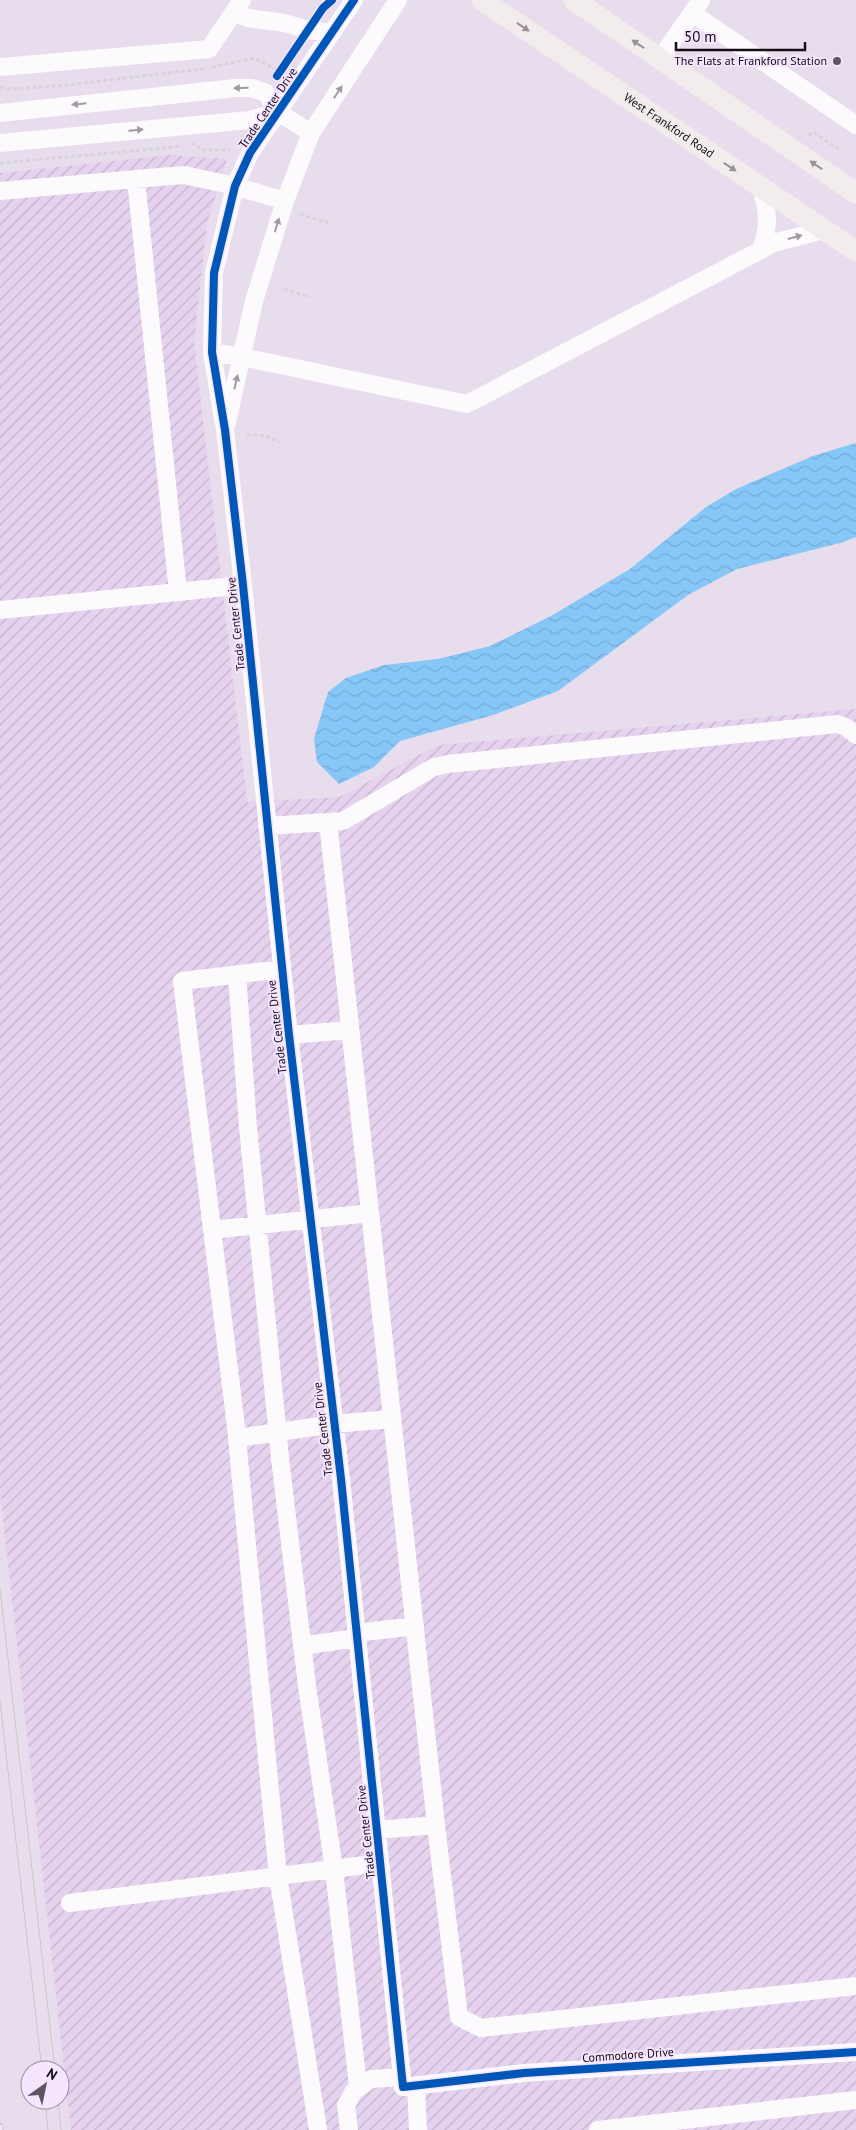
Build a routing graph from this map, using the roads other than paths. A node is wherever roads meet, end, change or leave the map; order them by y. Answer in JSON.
{"nodes":[{"id":1,"x":354,"y":0,"type":"edge"},
{"id":2,"x":398,"y":0,"type":"edge"},
{"id":3,"x":482,"y":0,"type":"edge"},
{"id":4,"x":574,"y":0,"type":"edge"},
{"id":5,"x":238,"y":6,"type":"edge"},
{"id":6,"x":697,"y":7,"type":"edge"},
{"id":7,"x":332,"y":33,"type":"junction"},
{"id":8,"x":660,"y":59,"type":"junction"},
{"id":9,"x":0,"y":67,"type":"edge"},
{"id":10,"x":278,"y":112,"type":"junction"},
{"id":11,"x":0,"y":113,"type":"edge"},
{"id":12,"x":856,"y":125,"type":"edge"},
{"id":13,"x":311,"y":133,"type":"junction"},
{"id":14,"x":0,"y":143,"type":"edge"},
{"id":15,"x":136,"y":179,"type":"junction"},
{"id":16,"x":235,"y":186,"type":"junction"},
{"id":17,"x":761,"y":187,"type":"junction"},
{"id":18,"x":0,"y":191,"type":"edge"},
{"id":19,"x":856,"y":193,"type":"edge"},
{"id":20,"x":285,"y":201,"type":"junction"},
{"id":21,"x":824,"y":230,"type":"junction"},
{"id":22,"x":761,"y":250,"type":"junction"},
{"id":23,"x":856,"y":251,"type":"edge"},
{"id":24,"x":212,"y":352,"type":"junction"},
{"id":25,"x":242,"y":357,"type":"junction"},
{"id":26,"x":226,"y":430,"type":"junction"},
{"id":27,"x":243,"y":585,"type":"junction"},
{"id":28,"x":178,"y":592,"type":"junction"},
{"id":29,"x":0,"y":610,"type":"edge"},
{"id":30,"x":856,"y":735,"type":"edge"},
{"id":31,"x":328,"y":822,"type":"junction"},
{"id":32,"x":267,"y":826,"type":"junction"},
{"id":33,"x":282,"y":969,"type":"junction"},
{"id":34,"x":238,"y":974,"type":"junction"},
{"id":35,"x":350,"y":1030,"type":"junction"},
{"id":36,"x":289,"y":1035,"type":"junction"},
{"id":37,"x":370,"y":1213,"type":"junction"},
{"id":38,"x":310,"y":1220,"type":"junction"},
{"id":39,"x":258,"y":1226,"type":"junction"},
{"id":40,"x":212,"y":1230,"type":"junction"},
{"id":41,"x":392,"y":1419,"type":"junction"},
{"id":42,"x":334,"y":1424,"type":"junction"},
{"id":43,"x":277,"y":1434,"type":"junction"},
{"id":44,"x":237,"y":1438,"type":"junction"},
{"id":45,"x":415,"y":1626,"type":"junction"},
{"id":46,"x":356,"y":1635,"type":"junction"},
{"id":47,"x":302,"y":1646,"type":"junction"},
{"id":48,"x":436,"y":1825,"type":"junction"},
{"id":49,"x":377,"y":1830,"type":"junction"},
{"id":50,"x":380,"y":1863,"type":"junction"},
{"id":51,"x":334,"y":1869,"type":"junction"},
{"id":52,"x":278,"y":1876,"type":"junction"},
{"id":53,"x":70,"y":1903,"type":"dead end"},
{"id":54,"x":856,"y":1986,"type":"edge"},
{"id":55,"x":856,"y":2052,"type":"edge"},
{"id":56,"x":407,"y":2083,"type":"junction"},
{"id":57,"x":358,"y":2086,"type":"junction"},
{"id":58,"x":856,"y":2100,"type":"edge"},
{"id":59,"x":318,"y":2130,"type":"edge"},
{"id":60,"x":349,"y":2130,"type":"edge"},
{"id":61,"x":418,"y":2130,"type":"edge"},
{"id":62,"x":598,"y":2130,"type":"edge"}],
"edges":[{"from":1,"to":7,"type":"street","name":"Trade Center Drive"},
{"from":13,"to":2,"type":"street","name":"Trade Center Drive","one_way":true},
{"from":3,"to":17,"type":"main road","name":"West Frankford Road","one_way":true},
{"from":8,"to":4,"type":"main road","one_way":true},
{"from":5,"to":7,"type":"street"},
{"from":5,"to":9,"type":"street"},
{"from":6,"to":8,"type":"street"},
{"from":6,"to":12,"type":"street"},
{"from":7,"to":10,"type":"street","name":"Trade Center Drive"},
{"from":19,"to":8,"type":"main road","one_way":true},
{"from":10,"to":11,"type":"street","one_way":true},
{"from":10,"to":13,"type":"street"},
{"from":14,"to":10,"type":"street","one_way":true},
{"from":10,"to":16,"type":"street","name":"Trade Center Drive"},
{"from":13,"to":20,"type":"street","name":"Trade Center Drive"},
{"from":15,"to":16,"type":"street"},
{"from":15,"to":18,"type":"street"},
{"from":15,"to":28,"type":"street"},
{"from":16,"to":20,"type":"street"},
{"from":16,"to":24,"type":"street","name":"Trade Center Drive"},
{"from":17,"to":21,"type":"main road","name":"West Frankford Road"},
{"from":17,"to":22,"type":"street"},
{"from":25,"to":20,"type":"street","name":"Trade Center Drive","one_way":true},
{"from":22,"to":21,"type":"street","one_way":true},
{"from":21,"to":23,"type":"main road","name":"West Frankford Road"},
{"from":22,"to":25,"type":"street"},
{"from":24,"to":25,"type":"street"},
{"from":24,"to":26,"type":"street","name":"Trade Center Drive"},
{"from":26,"to":25,"type":"street","name":"Trade Center Drive","one_way":true},
{"from":26,"to":27,"type":"street","name":"Trade Center Drive"},
{"from":27,"to":28,"type":"street"},
{"from":27,"to":32,"type":"street","name":"Trade Center Drive"},
{"from":28,"to":29,"type":"street"},
{"from":30,"to":31,"type":"street"},
{"from":31,"to":32,"type":"street"},
{"from":31,"to":35,"type":"street"},
{"from":32,"to":33,"type":"street","name":"Trade Center Drive"},
{"from":33,"to":34,"type":"street"},
{"from":33,"to":36,"type":"street","name":"Trade Center Drive"},
{"from":34,"to":39,"type":"street"},
{"from":34,"to":40,"type":"street"},
{"from":35,"to":36,"type":"street"},
{"from":35,"to":37,"type":"street"},
{"from":36,"to":38,"type":"street","name":"Trade Center Drive"},
{"from":37,"to":38,"type":"street"},
{"from":37,"to":41,"type":"street"},
{"from":38,"to":39,"type":"street"},
{"from":38,"to":42,"type":"street","name":"Trade Center Drive"},
{"from":39,"to":40,"type":"street"},
{"from":39,"to":43,"type":"street"},
{"from":40,"to":44,"type":"street"},
{"from":41,"to":42,"type":"street"},
{"from":41,"to":45,"type":"street"},
{"from":42,"to":43,"type":"street"},
{"from":42,"to":46,"type":"street","name":"Trade Center Drive"},
{"from":43,"to":44,"type":"street"},
{"from":43,"to":47,"type":"street"},
{"from":44,"to":52,"type":"street"},
{"from":45,"to":46,"type":"street"},
{"from":45,"to":48,"type":"street"},
{"from":46,"to":47,"type":"street"},
{"from":46,"to":49,"type":"street","name":"Trade Center Drive"},
{"from":47,"to":51,"type":"street"},
{"from":48,"to":49,"type":"street"},
{"from":48,"to":54,"type":"street"},
{"from":49,"to":50,"type":"street","name":"Trade Center Drive"},
{"from":50,"to":51,"type":"street"},
{"from":50,"to":56,"type":"street","name":"Trade Center Drive"},
{"from":51,"to":52,"type":"street"},
{"from":51,"to":57,"type":"street"},
{"from":52,"to":53,"type":"street"},
{"from":52,"to":59,"type":"street"},
{"from":55,"to":56,"type":"street","name":"Commodore Drive"},
{"from":56,"to":57,"type":"street","name":"Commodore Drive"},
{"from":56,"to":61,"type":"street","name":"Trade Center Drive"},
{"from":57,"to":60,"type":"street"},
{"from":58,"to":62,"type":"street"}]}
